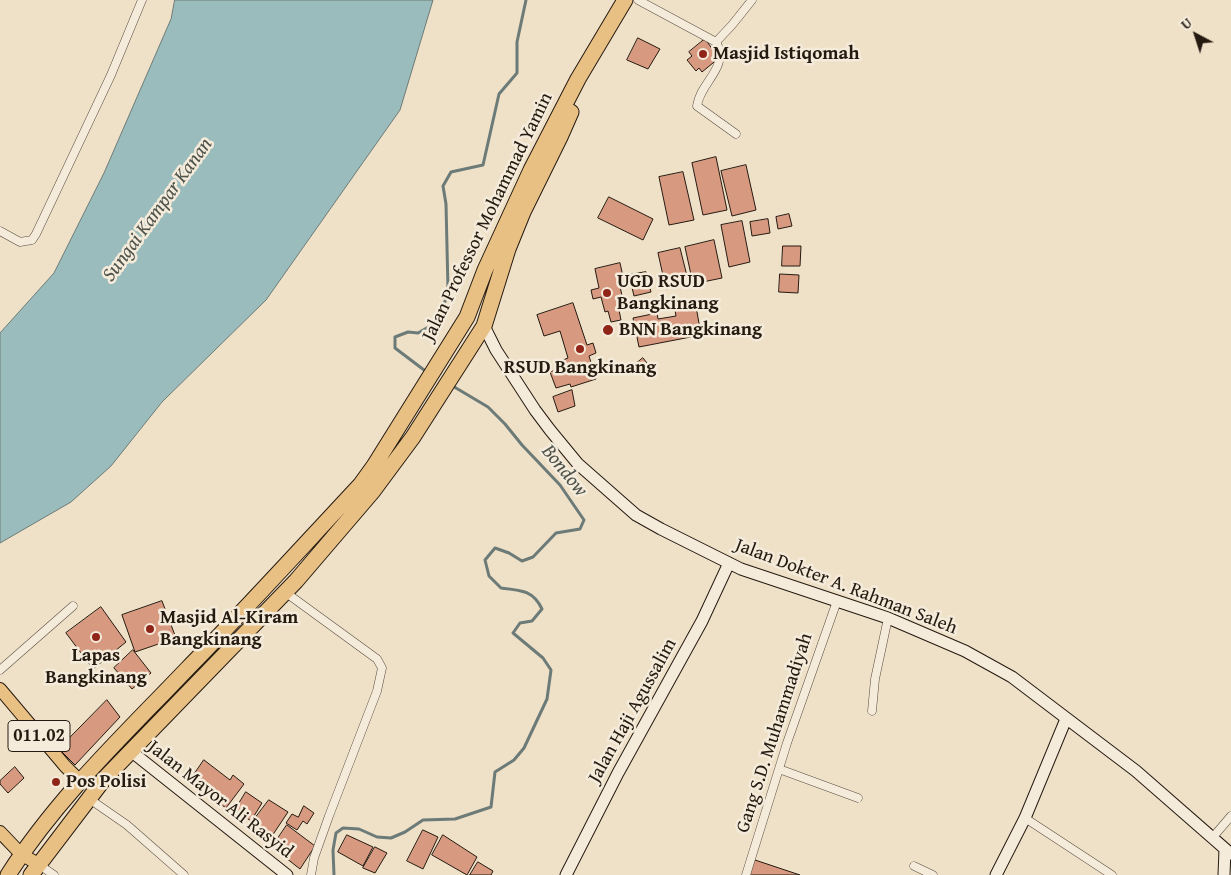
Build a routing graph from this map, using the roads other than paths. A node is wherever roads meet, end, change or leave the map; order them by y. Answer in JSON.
{"nodes":[{"id":1,"x":142,"y":0,"type":"edge"},
{"id":2,"x":625,"y":0,"type":"edge"},
{"id":3,"x":636,"y":0,"type":"edge"},
{"id":4,"x":752,"y":0,"type":"edge"},
{"id":5,"x":716,"y":42,"type":"junction"},
{"id":6,"x":736,"y":134,"type":"dead end"},
{"id":7,"x":0,"y":231,"type":"edge"},
{"id":8,"x":484,"y":326,"type":"junction"},
{"id":9,"x":472,"y":344,"type":"junction"},
{"id":10,"x":496,"y":350,"type":"junction"},
{"id":11,"x":729,"y":563,"type":"junction"},
{"id":12,"x":285,"y":592,"type":"junction"},
{"id":13,"x":837,"y":602,"type":"junction"},
{"id":14,"x":73,"y":606,"type":"dead end"},
{"id":15,"x":888,"y":618,"type":"junction"},
{"id":16,"x":235,"y":620,"type":"junction"},
{"id":17,"x":248,"y":630,"type":"junction"},
{"id":18,"x":0,"y":670,"type":"edge"},
{"id":19,"x":0,"y":689,"type":"edge"},
{"id":20,"x":872,"y":711,"type":"dead end"},
{"id":21,"x":1066,"y":719,"type":"junction"},
{"id":22,"x":132,"y":752,"type":"junction"},
{"id":23,"x":779,"y":769,"type":"junction"},
{"id":24,"x":80,"y":781,"type":"junction"},
{"id":25,"x":88,"y":798,"type":"junction"},
{"id":26,"x":858,"y":798,"type":"dead end"},
{"id":27,"x":1231,"y":816,"type":"edge"},
{"id":28,"x":1025,"y":818,"type":"junction"},
{"id":29,"x":0,"y":832,"type":"edge"},
{"id":30,"x":1213,"y":837,"type":"junction"},
{"id":31,"x":1228,"y":851,"type":"edge"},
{"id":32,"x":21,"y":854,"type":"junction"},
{"id":33,"x":914,"y":866,"type":"dead end"},
{"id":34,"x":34,"y":870,"type":"edge"},
{"id":35,"x":8,"y":875,"type":"edge"},
{"id":36,"x":54,"y":875,"type":"edge"},
{"id":37,"x":184,"y":875,"type":"edge"},
{"id":38,"x":287,"y":875,"type":"edge"},
{"id":39,"x":311,"y":875,"type":"edge"},
{"id":40,"x":566,"y":875,"type":"edge"},
{"id":41,"x":746,"y":875,"type":"edge"},
{"id":42,"x":933,"y":875,"type":"edge"},
{"id":43,"x":996,"y":875,"type":"edge"},
{"id":44,"x":1112,"y":875,"type":"edge"},
{"id":45,"x":1224,"y":875,"type":"edge"}],
"edges":[{"from":1,"to":7,"type":"street"},
{"from":2,"to":16,"type":"highway","name":"Jalan Professor Mohammad Yamin"},
{"from":3,"to":5,"type":"street"},
{"from":3,"to":8,"type":"highway","name":"Jalan Professor Mohammad Yamin"},
{"from":4,"to":5,"type":"street"},
{"from":5,"to":6,"type":"street"},
{"from":8,"to":9,"type":"highway","name":"Jalan Professor Mohammad Yamin"},
{"from":8,"to":10,"type":"main road","name":"Jalan Dokter A. Rahman Saleh"},
{"from":9,"to":10,"type":"main road"},
{"from":9,"to":12,"type":"highway","name":"Jalan Professor Mohammad Yamin"},
{"from":10,"to":11,"type":"main road","name":"Jalan Dokter A. Rahman Saleh"},
{"from":11,"to":13,"type":"main road","name":"Jalan Dokter A. Rahman Saleh"},
{"from":11,"to":40,"type":"main road","name":"Jalan Haji Agussalim"},
{"from":12,"to":17,"type":"highway","name":"Jalan Professor Mohammad Yamin"},
{"from":12,"to":39,"type":"street"},
{"from":13,"to":15,"type":"main road","name":"Jalan Dokter A. Rahman Saleh"},
{"from":13,"to":23,"type":"street","name":"Gang S.D. Muhammadiyah"},
{"from":14,"to":18,"type":"street"},
{"from":15,"to":20,"type":"street"},
{"from":15,"to":21,"type":"main road","name":"Jalan Dokter A. Rahman Saleh"},
{"from":16,"to":17,"type":"highway"},
{"from":16,"to":24,"type":"highway","name":"Jalan Professor Mohammad Yamin"},
{"from":17,"to":22,"type":"highway","name":"Jalan Professor Mohammad Yamin"},
{"from":19,"to":24,"type":"main road","number":"011.02"},
{"from":21,"to":28,"type":"main road"},
{"from":21,"to":30,"type":"main road","name":"Jalan Dokter A. Rahman Saleh"},
{"from":22,"to":25,"type":"highway","name":"Jalan Professor Mohammad Yamin"},
{"from":22,"to":38,"type":"main road","name":"Jalan Mayor Ali Rasyid"},
{"from":23,"to":26,"type":"street"},
{"from":23,"to":41,"type":"street","name":"Gang S.D. Muhammadiyah"},
{"from":24,"to":32,"type":"highway","name":"Jalan Professor Mohammad Yamin"},
{"from":25,"to":34,"type":"highway","name":"Jalan Professor Mohammad Yamin"},
{"from":25,"to":37,"type":"street"},
{"from":27,"to":30,"type":"street"},
{"from":28,"to":43,"type":"main road"},
{"from":28,"to":44,"type":"street"},
{"from":29,"to":32,"type":"main road"},
{"from":30,"to":31,"type":"main road","name":"Jalan Dokter A. Rahman Saleh"},
{"from":31,"to":45,"type":"main road"},
{"from":32,"to":34,"type":"main road"},
{"from":32,"to":35,"type":"highway","name":"Jalan Professor Mohammad Yamin"},
{"from":33,"to":42,"type":"street"},
{"from":34,"to":36,"type":"street"}]}
